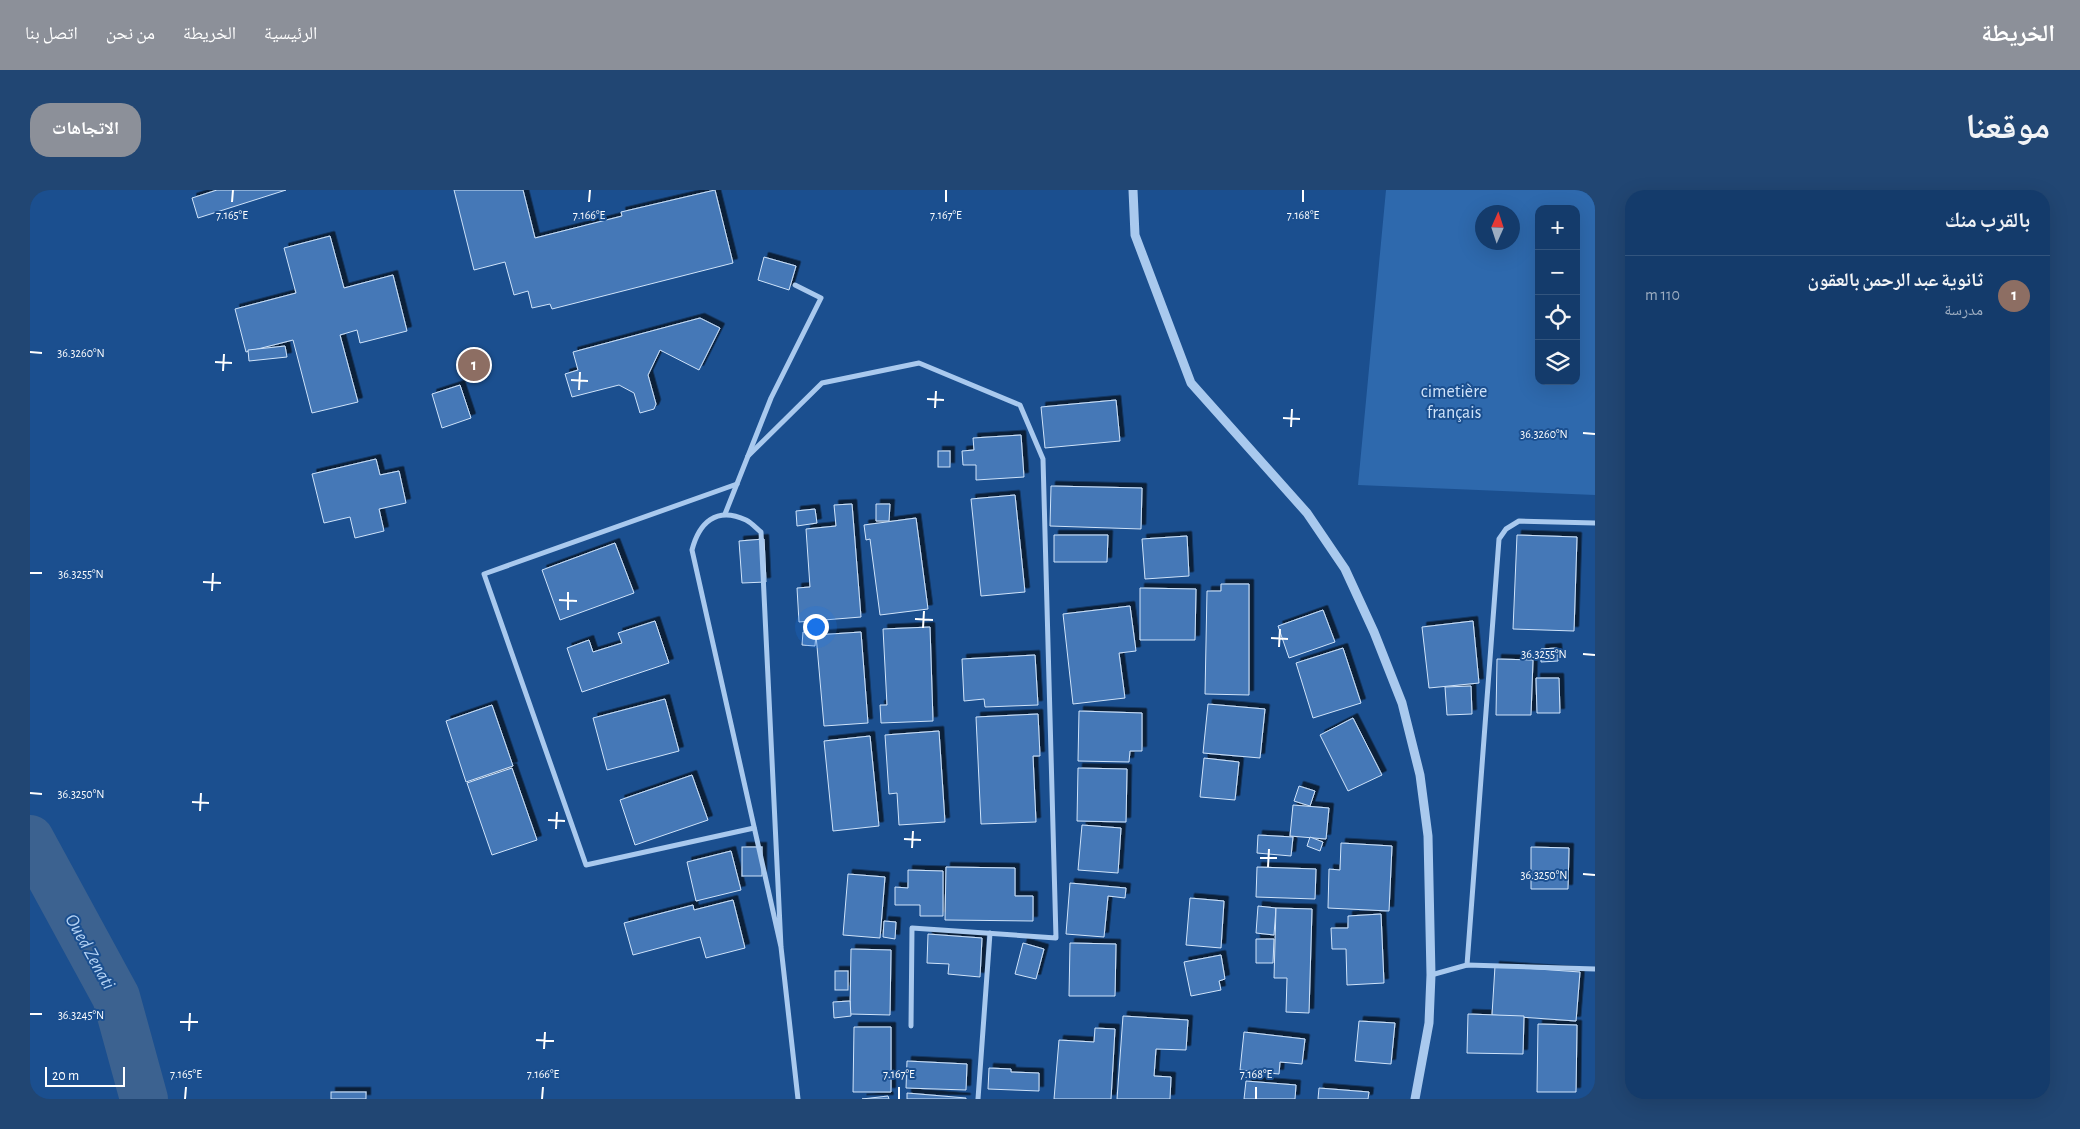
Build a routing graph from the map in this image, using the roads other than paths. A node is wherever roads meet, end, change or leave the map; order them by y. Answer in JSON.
{"nodes":[{"id":1,"x":1132,"y":190,"type":"edge"},
{"id":2,"x":795,"y":286,"type":"dead end"},
{"id":3,"x":748,"y":456,"type":"junction"},
{"id":4,"x":737,"y":484,"type":"junction"},
{"id":5,"x":725,"y":514,"type":"junction"},
{"id":6,"x":1595,"y":523,"type":"edge"},
{"id":7,"x":754,"y":828,"type":"junction"},
{"id":8,"x":990,"y":933,"type":"junction"},
{"id":9,"x":782,"y":947,"type":"junction"},
{"id":10,"x":1468,"y":965,"type":"junction"},
{"id":11,"x":1595,"y":969,"type":"edge"},
{"id":12,"x":1431,"y":975,"type":"junction"},
{"id":13,"x":911,"y":1026,"type":"dead end"},
{"id":14,"x":798,"y":1099,"type":"edge"},
{"id":15,"x":978,"y":1099,"type":"edge"},
{"id":16,"x":1414,"y":1099,"type":"edge"}],
"edges":[{"from":1,"to":12,"type":"street"},
{"from":2,"to":3,"type":"street"},
{"from":3,"to":4,"type":"street"},
{"from":3,"to":8,"type":"street"},
{"from":4,"to":5,"type":"street"},
{"from":4,"to":7,"type":"street"},
{"from":5,"to":7,"type":"street"},
{"from":5,"to":9,"type":"street"},
{"from":6,"to":10,"type":"street"},
{"from":7,"to":9,"type":"street"},
{"from":8,"to":13,"type":"street"},
{"from":8,"to":15,"type":"street"},
{"from":9,"to":14,"type":"street"},
{"from":10,"to":11,"type":"street"},
{"from":10,"to":12,"type":"street"},
{"from":12,"to":16,"type":"street"}]}
